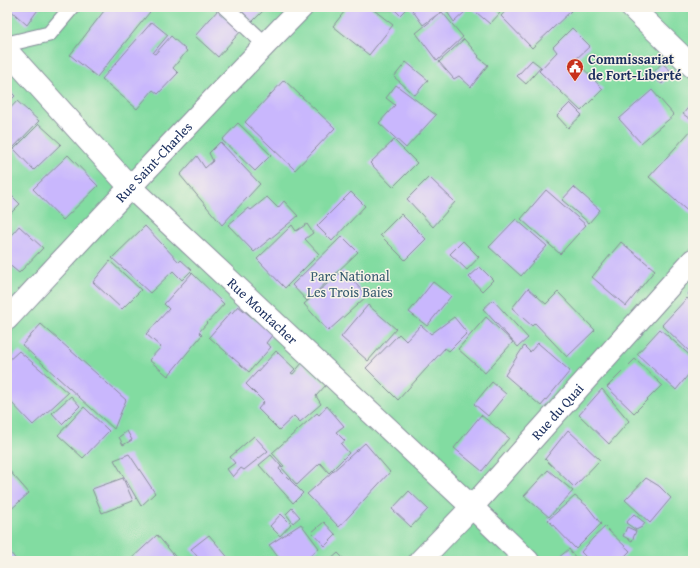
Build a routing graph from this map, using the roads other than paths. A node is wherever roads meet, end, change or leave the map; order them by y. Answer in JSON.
{"nodes":[{"id":1,"x":72,"y":7,"type":"edge"},
{"id":2,"x":225,"y":7,"type":"edge"},
{"id":3,"x":302,"y":7,"type":"edge"},
{"id":4,"x":631,"y":7,"type":"edge"},
{"id":5,"x":7,"y":44,"type":"edge"},
{"id":6,"x":266,"y":44,"type":"junction"},
{"id":7,"x":7,"y":51,"type":"edge"},
{"id":8,"x":693,"y":67,"type":"edge"},
{"id":9,"x":130,"y":187,"type":"junction"},
{"id":10,"x":693,"y":260,"type":"edge"},
{"id":11,"x":7,"y":319,"type":"edge"},
{"id":12,"x":472,"y":507,"type":"junction"},
{"id":13,"x":420,"y":561,"type":"edge"},
{"id":14,"x":528,"y":561,"type":"edge"}],
"edges":[{"from":1,"to":5,"type":"lane"},
{"from":2,"to":6,"type":"lane"},
{"from":3,"to":6,"type":"street","name":"Rue Saint-Charles"},
{"from":4,"to":8,"type":"street"},
{"from":6,"to":9,"type":"street","name":"Rue Saint-Charles"},
{"from":7,"to":9,"type":"street","name":"Rue Montacher"},
{"from":9,"to":11,"type":"street","name":"Rue Saint-Charles"},
{"from":9,"to":12,"type":"street","name":"Rue Montacher"},
{"from":10,"to":12,"type":"street","name":"Rue du Quai"},
{"from":12,"to":13,"type":"street","name":"Rue du Quai"},
{"from":12,"to":14,"type":"street","name":"Rue Montacher"}]}
